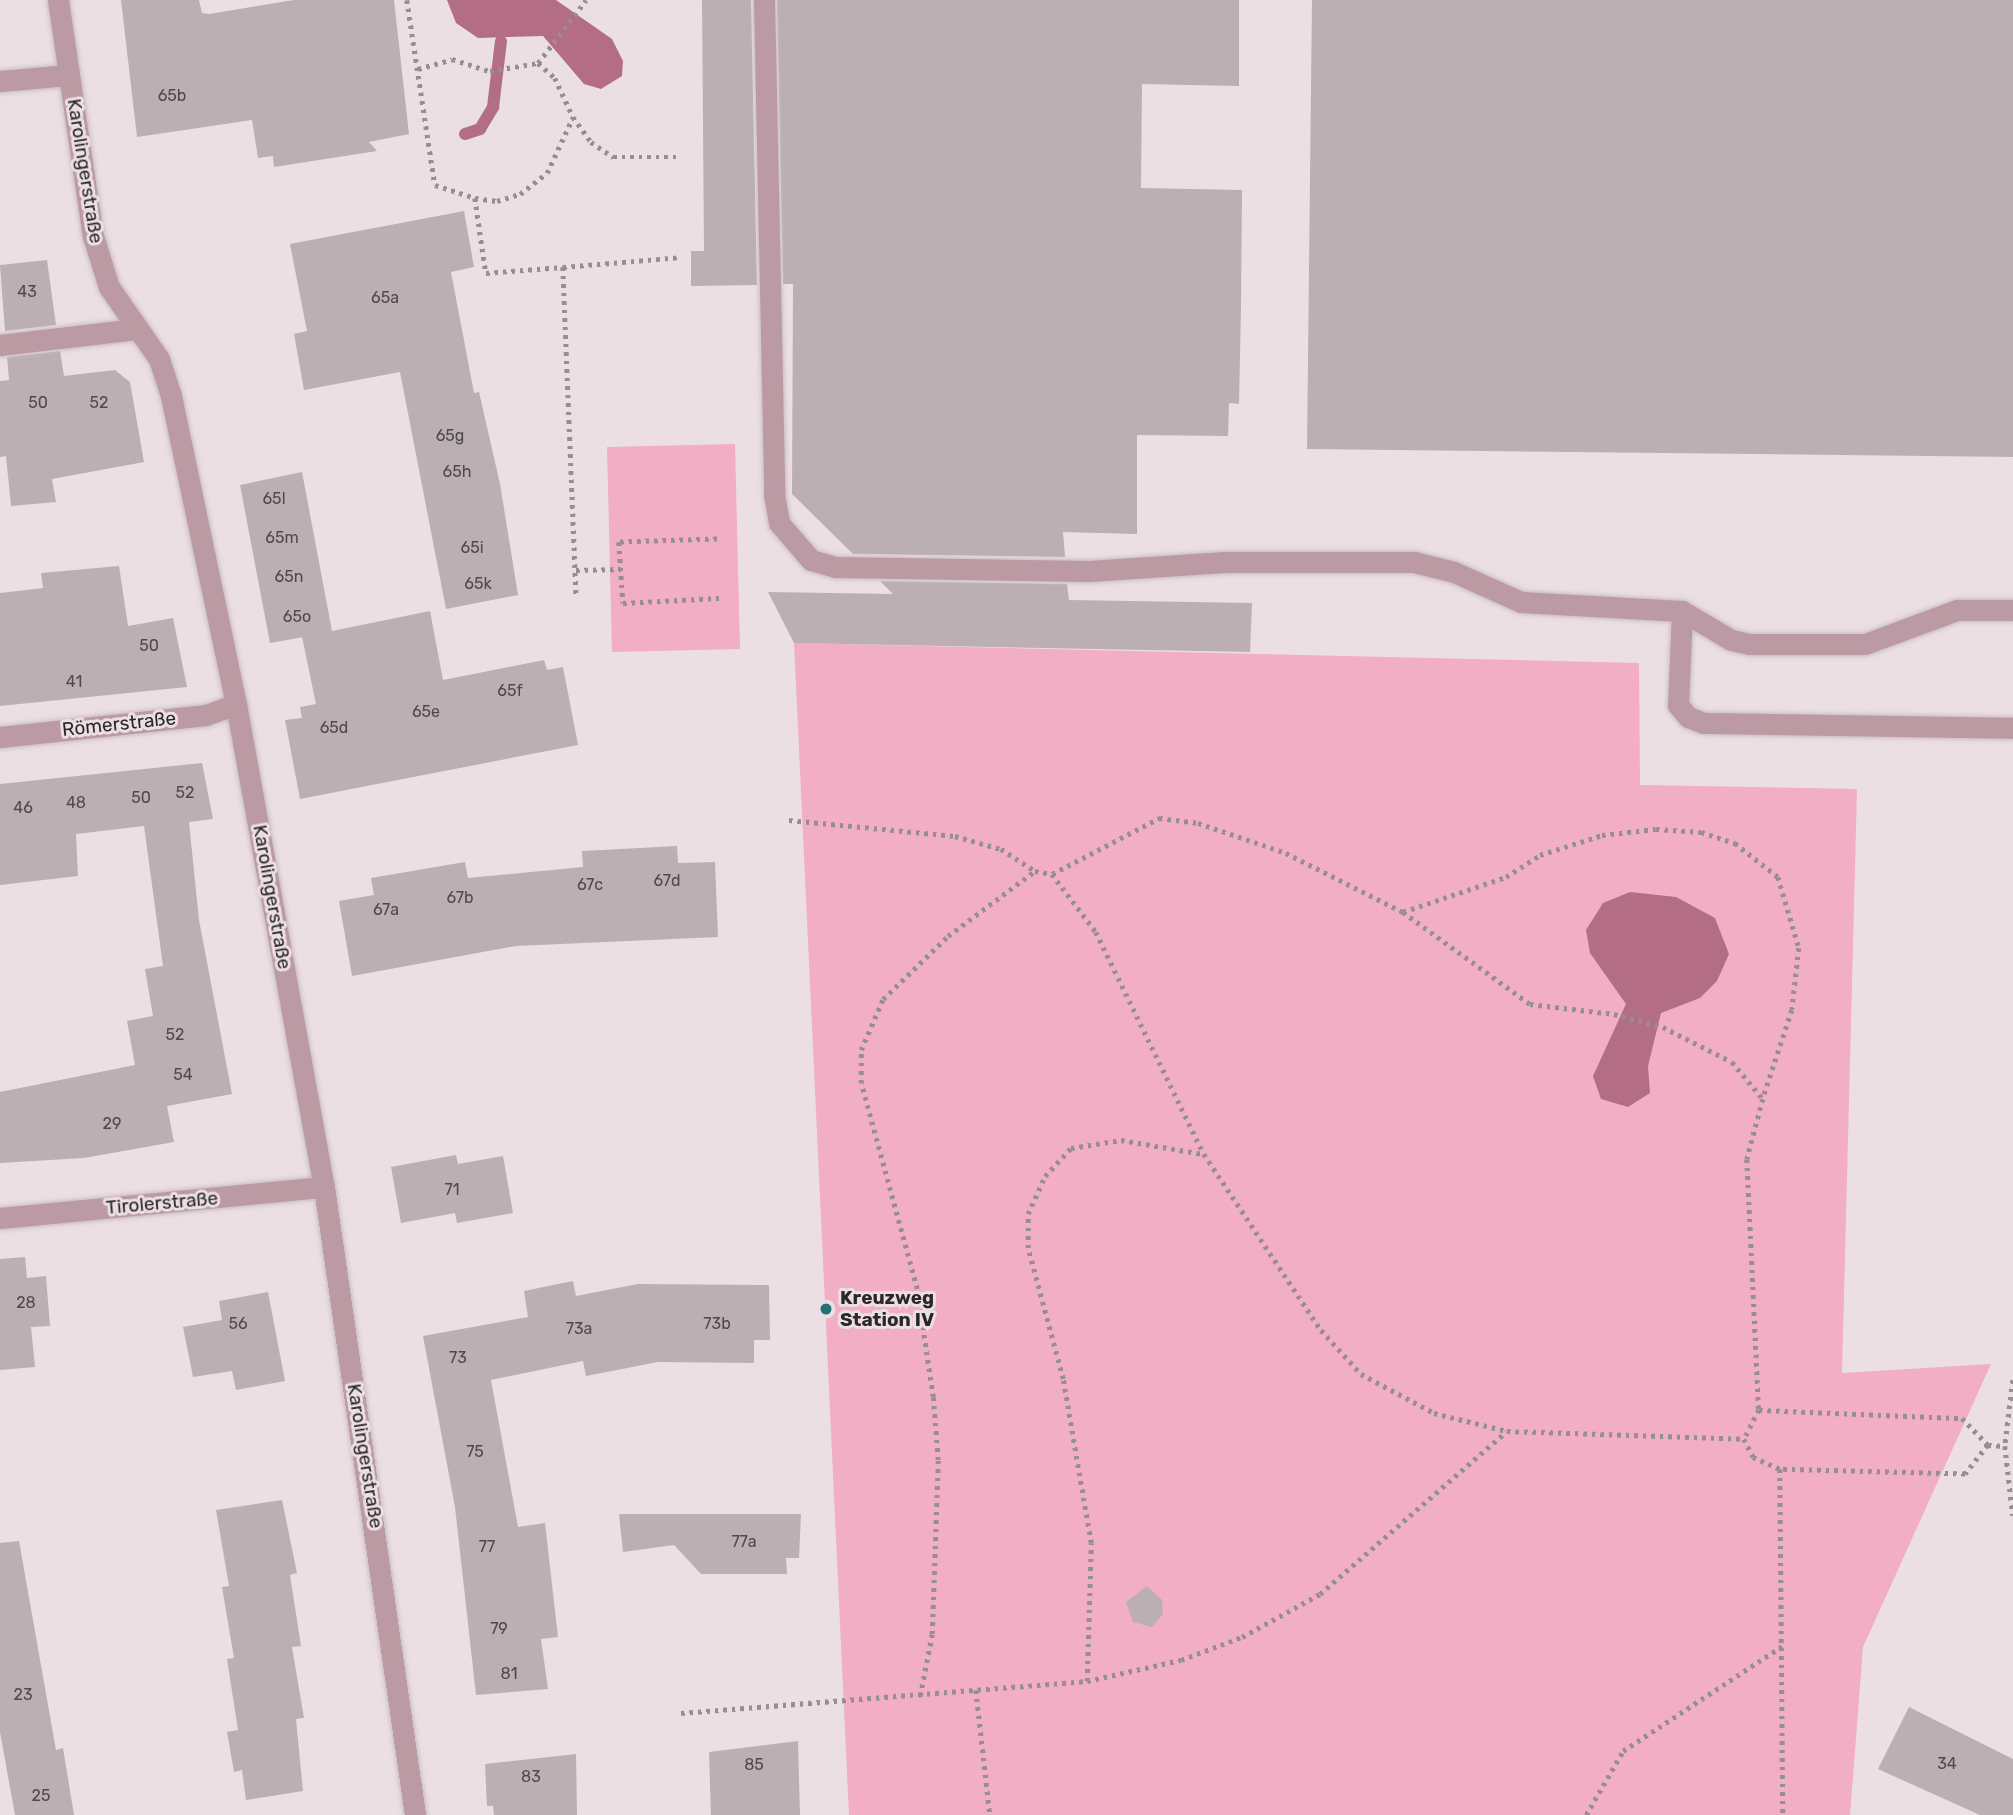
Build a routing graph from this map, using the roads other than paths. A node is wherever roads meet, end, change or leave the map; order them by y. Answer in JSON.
{"nodes":[{"id":1,"x":58,"y":0,"type":"edge"},
{"id":2,"x":764,"y":0,"type":"edge"},
{"id":3,"x":69,"y":75,"type":"junction"},
{"id":4,"x":0,"y":81,"type":"edge"},
{"id":5,"x":136,"y":330,"type":"junction"},
{"id":6,"x":0,"y":345,"type":"edge"},
{"id":7,"x":2013,"y":610,"type":"edge"},
{"id":8,"x":1682,"y":611,"type":"junction"},
{"id":9,"x":236,"y":704,"type":"junction"},
{"id":10,"x":2013,"y":729,"type":"edge"},
{"id":11,"x":0,"y":737,"type":"edge"},
{"id":12,"x":324,"y":1186,"type":"junction"},
{"id":13,"x":0,"y":1218,"type":"edge"},
{"id":14,"x":415,"y":1815,"type":"edge"}],
"edges":[{"from":1,"to":3,"type":"street","name":"Karolingerstraße"},
{"from":2,"to":8,"type":"street"},
{"from":3,"to":4,"type":"street"},
{"from":3,"to":5,"type":"street","name":"Karolingerstraße"},
{"from":5,"to":6,"type":"street"},
{"from":5,"to":9,"type":"street","name":"Karolingerstraße"},
{"from":7,"to":8,"type":"street"},
{"from":8,"to":10,"type":"street"},
{"from":9,"to":11,"type":"street","name":"Römerstraße"},
{"from":9,"to":12,"type":"street","name":"Karolingerstraße"},
{"from":12,"to":13,"type":"street","name":"Tirolerstraße"},
{"from":12,"to":14,"type":"street","name":"Karolingerstraße"}]}
